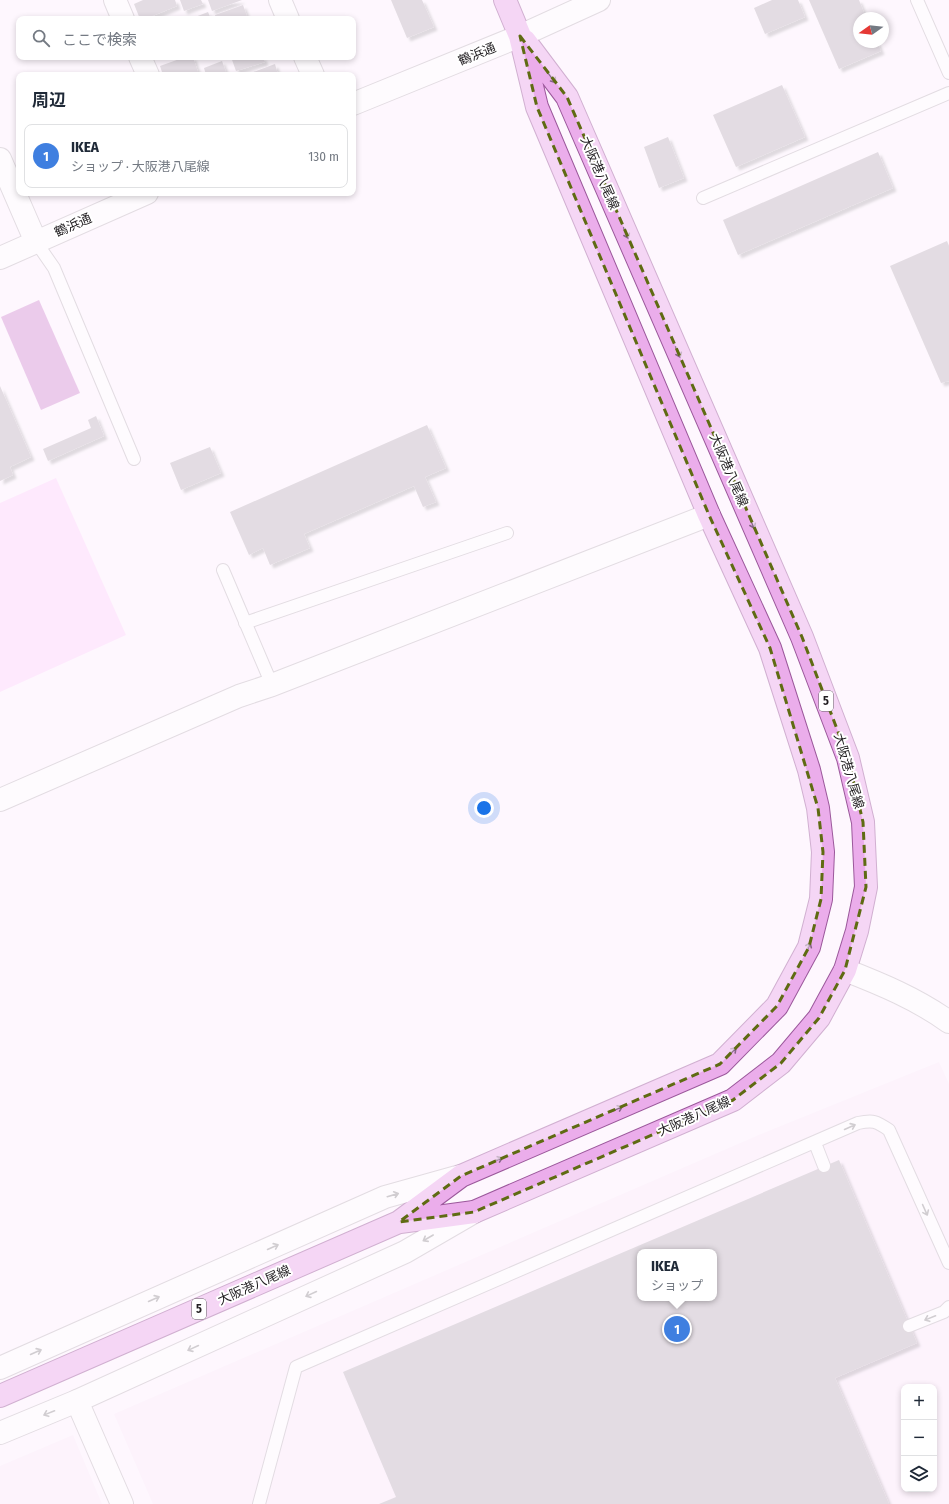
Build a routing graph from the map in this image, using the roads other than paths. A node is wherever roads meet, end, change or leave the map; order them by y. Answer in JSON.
{"nodes":[{"id":1,"x":115,"y":0,"type":"edge"},
{"id":2,"x":280,"y":0,"type":"edge"},
{"id":3,"x":505,"y":0,"type":"edge"},
{"id":4,"x":599,"y":0,"type":"edge"},
{"id":5,"x":917,"y":0,"type":"edge"},
{"id":6,"x":122,"y":16,"type":"edge"},
{"id":7,"x":287,"y":16,"type":"edge"},
{"id":8,"x":520,"y":36,"type":"junction"},
{"id":9,"x":141,"y":60,"type":"edge"},
{"id":10,"x":306,"y":60,"type":"edge"},
{"id":11,"x":147,"y":72,"type":"edge"},
{"id":12,"x":312,"y":72,"type":"edge"},
{"id":13,"x":949,"y":73,"type":"edge"},
{"id":14,"x":949,"y":93,"type":"edge"},
{"id":15,"x":356,"y":103,"type":"edge"},
{"id":16,"x":0,"y":159,"type":"edge"},
{"id":17,"x":16,"y":196,"type":"edge"},
{"id":18,"x":16,"y":196,"type":"edge"},
{"id":19,"x":140,"y":196,"type":"edge"},
{"id":20,"x":702,"y":198,"type":"dead end"},
{"id":21,"x":36,"y":242,"type":"junction"},
{"id":22,"x":0,"y":258,"type":"edge"},
{"id":23,"x":134,"y":459,"type":"dead end"},
{"id":24,"x":709,"y":515,"type":"junction"},
{"id":25,"x":507,"y":533,"type":"dead end"},
{"id":26,"x":223,"y":570,"type":"dead end"},
{"id":27,"x":245,"y":623,"type":"junction"},
{"id":28,"x":272,"y":685,"type":"junction"},
{"id":29,"x":0,"y":800,"type":"edge"},
{"id":30,"x":845,"y":970,"type":"junction"},
{"id":31,"x":949,"y":1022,"type":"edge"},
{"id":32,"x":815,"y":1143,"type":"junction"},
{"id":33,"x":824,"y":1166,"type":"dead end"},
{"id":34,"x":461,"y":1176,"type":"junction"},
{"id":35,"x":474,"y":1212,"type":"junction"},
{"id":36,"x":399,"y":1222,"type":"junction"},
{"id":37,"x":949,"y":1264,"type":"edge"},
{"id":38,"x":949,"y":1307,"type":"edge"},
{"id":39,"x":909,"y":1326,"type":"dead end"},
{"id":40,"x":0,"y":1368,"type":"edge"},
{"id":41,"x":0,"y":1396,"type":"edge"},
{"id":42,"x":77,"y":1401,"type":"junction"},
{"id":43,"x":0,"y":1433,"type":"edge"},
{"id":44,"x":122,"y":1504,"type":"edge"},
{"id":45,"x":259,"y":1504,"type":"edge"}],
"edges":[{"from":1,"to":6,"type":"street"},
{"from":2,"to":7,"type":"street"},
{"from":3,"to":8,"type":"main road","name":"大阪港八尾線","number":"5"},
{"from":4,"to":8,"type":"street","name":"鶴浜通"},
{"from":5,"to":13,"type":"lane"},
{"from":8,"to":15,"type":"street","name":"鶴浜通"},
{"from":8,"to":24,"type":"main road","name":"大阪港八尾線","number":"5"},
{"from":8,"to":30,"type":"main road","name":"大阪港八尾線","number":"5","one_way":true},
{"from":9,"to":11,"type":"street"},
{"from":10,"to":12,"type":"street"},
{"from":14,"to":20,"type":"lane"},
{"from":16,"to":17,"type":"street"},
{"from":18,"to":21,"type":"street"},
{"from":19,"to":21,"type":"street","name":"鶴浜通"},
{"from":21,"to":22,"type":"street","name":"鶴浜通"},
{"from":21,"to":23,"type":"lane"},
{"from":24,"to":28,"type":"street"},
{"from":34,"to":24,"type":"main road","name":"大阪港八尾線","number":"5","one_way":true},
{"from":25,"to":27,"type":"lane"},
{"from":26,"to":27,"type":"lane"},
{"from":27,"to":28,"type":"lane"},
{"from":28,"to":29,"type":"street"},
{"from":30,"to":31,"type":"street"},
{"from":30,"to":35,"type":"main road","name":"大阪港八尾線","number":"5"},
{"from":32,"to":33,"type":"lane"},
{"from":32,"to":37,"type":"lane","one_way":true},
{"from":32,"to":45,"type":"lane"},
{"from":34,"to":36,"type":"main road","name":"大阪港八尾線","number":"5"},
{"from":40,"to":34,"type":"street","one_way":true},
{"from":35,"to":36,"type":"main road","name":"大阪港八尾線","number":"5"},
{"from":35,"to":42,"type":"street","one_way":true},
{"from":36,"to":41,"type":"main road","name":"大阪港八尾線","number":"5"},
{"from":38,"to":39,"type":"lane","one_way":true},
{"from":42,"to":43,"type":"street","one_way":true},
{"from":42,"to":44,"type":"street"}]}
